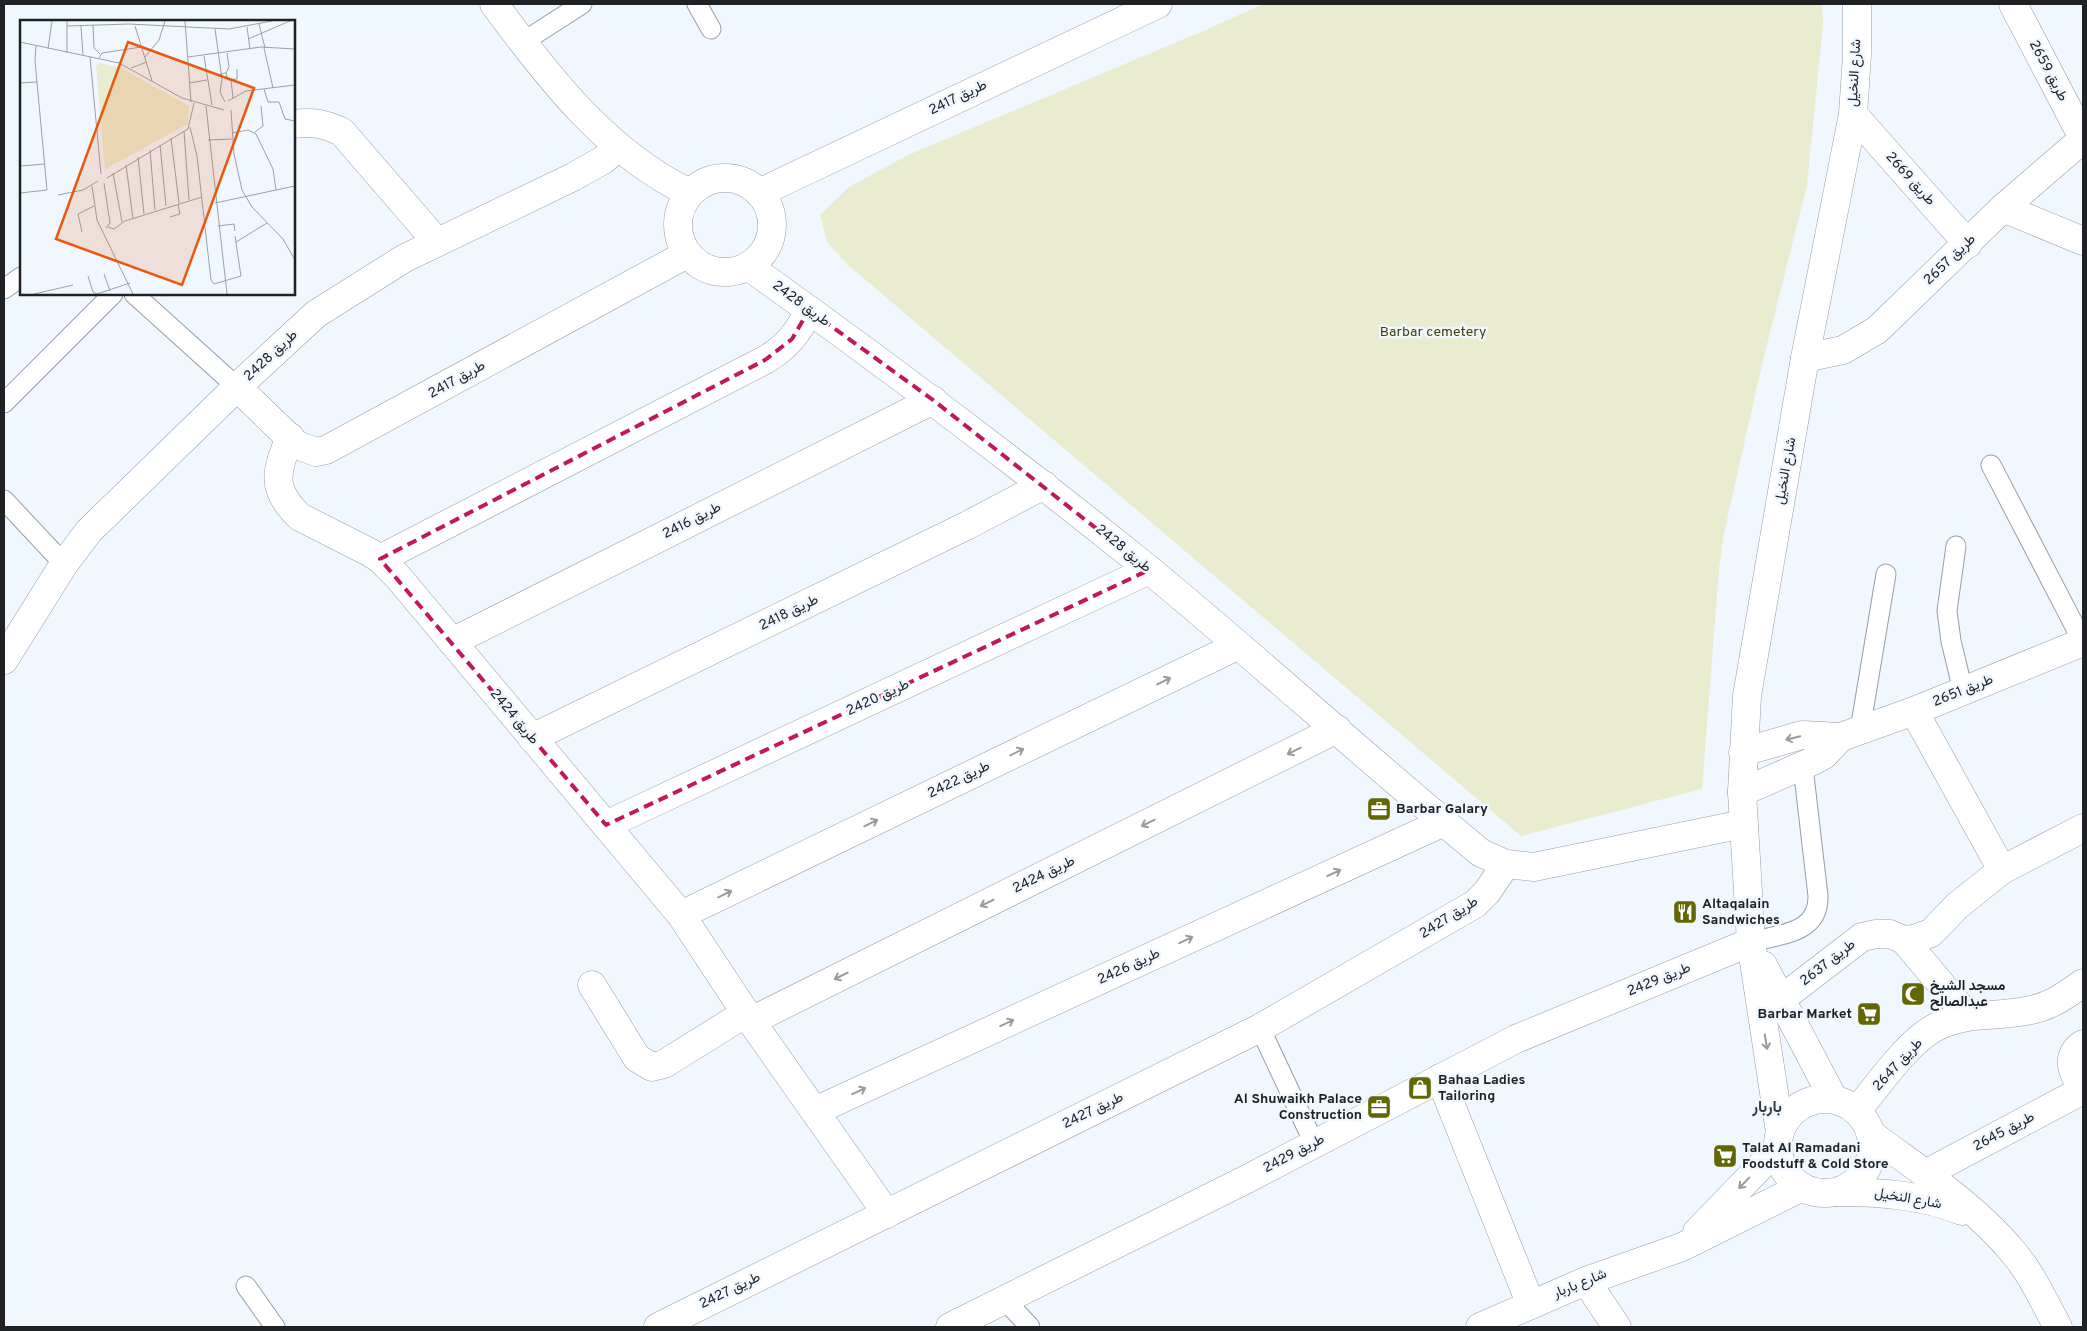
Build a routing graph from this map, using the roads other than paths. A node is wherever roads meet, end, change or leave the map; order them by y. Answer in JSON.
{"nodes":[{"id":1,"x":494,"y":4,"type":"edge"},
{"id":2,"x":582,"y":4,"type":"edge"},
{"id":3,"x":697,"y":4,"type":"edge"},
{"id":4,"x":1158,"y":4,"type":"edge"},
{"id":5,"x":1857,"y":4,"type":"edge"},
{"id":6,"x":2013,"y":4,"type":"edge"},
{"id":7,"x":711,"y":29,"type":"dead end"},
{"id":8,"x":523,"y":42,"type":"junction"},
{"id":9,"x":1853,"y":114,"type":"junction"},
{"id":10,"x":295,"y":124,"type":"edge"},
{"id":11,"x":2083,"y":139,"type":"edge"},
{"id":12,"x":619,"y":147,"type":"junction"},
{"id":13,"x":690,"y":193,"type":"junction"},
{"id":14,"x":759,"y":193,"type":"junction"},
{"id":15,"x":2003,"y":208,"type":"junction"},
{"id":16,"x":2083,"y":240,"type":"edge"},
{"id":17,"x":437,"y":242,"type":"junction"},
{"id":18,"x":1968,"y":244,"type":"junction"},
{"id":19,"x":687,"y":254,"type":"junction"},
{"id":20,"x":748,"y":266,"type":"junction"},
{"id":21,"x":20,"y":279,"type":"edge"},
{"id":22,"x":4,"y":289,"type":"edge"},
{"id":23,"x":112,"y":295,"type":"edge"},
{"id":24,"x":135,"y":295,"type":"edge"},
{"id":25,"x":809,"y":310,"type":"junction"},
{"id":26,"x":1805,"y":358,"type":"junction"},
{"id":27,"x":237,"y":388,"type":"junction"},
{"id":28,"x":933,"y":400,"type":"junction"},
{"id":29,"x":4,"y":403,"type":"edge"},
{"id":30,"x":290,"y":437,"type":"junction"},
{"id":31,"x":1991,"y":465,"type":"dead end"},
{"id":32,"x":1044,"y":485,"type":"junction"},
{"id":33,"x":4,"y":500,"type":"edge"},
{"id":34,"x":1956,"y":546,"type":"dead end"},
{"id":35,"x":380,"y":559,"type":"junction"},
{"id":36,"x":64,"y":564,"type":"junction"},
{"id":37,"x":1149,"y":570,"type":"junction"},
{"id":38,"x":1886,"y":574,"type":"dead end"},
{"id":39,"x":452,"y":642,"type":"junction"},
{"id":40,"x":2083,"y":642,"type":"edge"},
{"id":41,"x":1237,"y":646,"type":"junction"},
{"id":42,"x":4,"y":660,"type":"edge"},
{"id":43,"x":1962,"y":691,"type":"junction"},
{"id":44,"x":1914,"y":711,"type":"junction"},
{"id":45,"x":1337,"y":729,"type":"junction"},
{"id":46,"x":1851,"y":733,"type":"junction"},
{"id":47,"x":532,"y":738,"type":"junction"},
{"id":48,"x":1744,"y":752,"type":"junction"},
{"id":49,"x":1802,"y":767,"type":"junction"},
{"id":50,"x":1742,"y":792,"type":"junction"},
{"id":51,"x":1444,"y":822,"type":"junction"},
{"id":52,"x":1743,"y":824,"type":"junction"},
{"id":53,"x":606,"y":825,"type":"junction"},
{"id":54,"x":2083,"y":828,"type":"edge"},
{"id":55,"x":1506,"y":864,"type":"junction"},
{"id":56,"x":2002,"y":870,"type":"junction"},
{"id":57,"x":681,"y":915,"type":"junction"},
{"id":58,"x":1904,"y":940,"type":"junction"},
{"id":59,"x":1751,"y":942,"type":"junction"},
{"id":60,"x":2083,"y":983,"type":"edge"},
{"id":61,"x":592,"y":985,"type":"dead end"},
{"id":62,"x":1780,"y":1000,"type":"junction"},
{"id":63,"x":1968,"y":1016,"type":"junction"},
{"id":64,"x":749,"y":1017,"type":"junction"},
{"id":65,"x":1260,"y":1028,"type":"junction"},
{"id":66,"x":2083,"y":1044,"type":"edge"},
{"id":67,"x":1440,"y":1078,"type":"junction"},
{"id":68,"x":2083,"y":1091,"type":"edge"},
{"id":69,"x":1833,"y":1098,"type":"junction"},
{"id":70,"x":1857,"y":1110,"type":"junction"},
{"id":71,"x":815,"y":1111,"type":"junction"},
{"id":72,"x":1871,"y":1134,"type":"junction"},
{"id":73,"x":1779,"y":1140,"type":"junction"},
{"id":74,"x":1314,"y":1143,"type":"junction"},
{"id":75,"x":1925,"y":1174,"type":"junction"},
{"id":76,"x":1802,"y":1188,"type":"junction"},
{"id":77,"x":1836,"y":1192,"type":"junction"},
{"id":78,"x":887,"y":1214,"type":"junction"},
{"id":79,"x":1978,"y":1218,"type":"junction"},
{"id":80,"x":1682,"y":1247,"type":"junction"},
{"id":81,"x":1586,"y":1280,"type":"junction"},
{"id":82,"x":246,"y":1286,"type":"dead end"},
{"id":83,"x":1005,"y":1300,"type":"junction"},
{"id":84,"x":1531,"y":1305,"type":"junction"},
{"id":85,"x":275,"y":1327,"type":"edge"},
{"id":86,"x":658,"y":1327,"type":"edge"},
{"id":87,"x":950,"y":1327,"type":"edge"},
{"id":88,"x":1030,"y":1327,"type":"edge"},
{"id":89,"x":1480,"y":1327,"type":"edge"},
{"id":90,"x":1617,"y":1327,"type":"edge"},
{"id":91,"x":2058,"y":1327,"type":"edge"}],
"edges":[{"from":1,"to":8,"type":"street"},
{"from":2,"to":8,"type":"lane"},
{"from":3,"to":7,"type":"lane"},
{"from":4,"to":14,"type":"street","name":"طريق 2417"},
{"from":5,"to":9,"type":"street","name":"شارع النخيل"},
{"from":6,"to":11,"type":"street","name":"طريق 2659"},
{"from":8,"to":12,"type":"street"},
{"from":9,"to":18,"type":"street","name":"طريق 2669"},
{"from":9,"to":26,"type":"street","name":"شارع النخيل"},
{"from":10,"to":17,"type":"street"},
{"from":11,"to":15,"type":"street","name":"طريق 2657"},
{"from":12,"to":13,"type":"street"},
{"from":12,"to":17,"type":"street","name":"طريق 2428"},
{"from":13,"to":14,"type":"street"},
{"from":13,"to":19,"type":"street"},
{"from":14,"to":20,"type":"street"},
{"from":15,"to":16,"type":"street"},
{"from":15,"to":18,"type":"street","name":"طريق 2657"},
{"from":17,"to":27,"type":"street","name":"طريق 2428"},
{"from":18,"to":26,"type":"street","name":"طريق 2657"},
{"from":19,"to":20,"type":"street"},
{"from":19,"to":30,"type":"street","name":"طريق 2417"},
{"from":20,"to":25,"type":"street","name":"طريق 2428"},
{"from":21,"to":22,"type":"lane"},
{"from":23,"to":29,"type":"lane"},
{"from":24,"to":27,"type":"lane"},
{"from":25,"to":28,"type":"street","name":"طريق 2428"},
{"from":25,"to":35,"type":"street"},
{"from":26,"to":48,"type":"street","name":"شارع النخيل"},
{"from":27,"to":30,"type":"street","name":"طريق 2417"},
{"from":27,"to":36,"type":"street","name":"طريق 2428"},
{"from":28,"to":32,"type":"street","name":"طريق 2428"},
{"from":28,"to":39,"type":"street","name":"طريق 2416"},
{"from":30,"to":35,"type":"street","name":"طريق 2424"},
{"from":31,"to":40,"type":"lane"},
{"from":32,"to":37,"type":"street","name":"طريق 2428"},
{"from":32,"to":47,"type":"street","name":"طريق 2418"},
{"from":33,"to":36,"type":"lane"},
{"from":34,"to":43,"type":"lane"},
{"from":35,"to":39,"type":"street","name":"طريق 2424"},
{"from":36,"to":42,"type":"street","name":"طريق 2428"},
{"from":37,"to":41,"type":"street","name":"طريق 2428"},
{"from":37,"to":53,"type":"street","name":"طريق 2420"},
{"from":38,"to":46,"type":"lane"},
{"from":39,"to":47,"type":"street","name":"طريق 2424"},
{"from":40,"to":43,"type":"street","name":"طريق 2651"},
{"from":41,"to":45,"type":"street","name":"طريق 2428"},
{"from":57,"to":41,"type":"street","name":"طريق 2422","one_way":true},
{"from":43,"to":44,"type":"street","name":"طريق 2651"},
{"from":44,"to":46,"type":"street","name":"طريق 2651"},
{"from":44,"to":56,"type":"street"},
{"from":45,"to":51,"type":"street","name":"طريق 2428"},
{"from":45,"to":64,"type":"street","name":"طريق 2424","one_way":true},
{"from":46,"to":48,"type":"street","name":"طريق 2651","one_way":true},
{"from":46,"to":49,"type":"street","name":"طريق 2651"},
{"from":47,"to":53,"type":"street","name":"طريق 2424"},
{"from":48,"to":50,"type":"street","name":"شارع النخيل"},
{"from":49,"to":50,"type":"street","name":"طريق 2651"},
{"from":49,"to":59,"type":"lane"},
{"from":50,"to":52,"type":"street","name":"شارع النخيل"},
{"from":51,"to":55,"type":"street","name":"طريق 2428"},
{"from":71,"to":51,"type":"street","name":"طريق 2426","one_way":true},
{"from":52,"to":55,"type":"street"},
{"from":52,"to":59,"type":"street","name":"شارع النخيل"},
{"from":53,"to":57,"type":"street","name":"طريق 2424"},
{"from":54,"to":56,"type":"street","name":"طريق 2637"},
{"from":55,"to":65,"type":"street","name":"طريق 2427"},
{"from":56,"to":58,"type":"street","name":"طريق 2637"},
{"from":57,"to":64,"type":"street","name":"طريق 2424"},
{"from":58,"to":62,"type":"street","name":"طريق 2637"},
{"from":58,"to":63,"type":"street"},
{"from":59,"to":62,"type":"street","name":"شارع النخيل"},
{"from":59,"to":67,"type":"street","name":"طريق 2429"},
{"from":59,"to":73,"type":"street","name":"شارع النخيل","one_way":true},
{"from":60,"to":63,"type":"street","name":"طريق 2647"},
{"from":61,"to":64,"type":"street"},
{"from":62,"to":69,"type":"street","name":"شارع النخيل"},
{"from":63,"to":70,"type":"street","name":"طريق 2647"},
{"from":64,"to":71,"type":"street","name":"طريق 2424"},
{"from":65,"to":74,"type":"lane"},
{"from":65,"to":78,"type":"street","name":"طريق 2427"},
{"from":66,"to":68,"type":"street","name":"طريق 2645"},
{"from":67,"to":74,"type":"street","name":"طريق 2429"},
{"from":67,"to":84,"type":"street"},
{"from":68,"to":75,"type":"street","name":"طريق 2645"},
{"from":69,"to":70,"type":"street"},
{"from":69,"to":73,"type":"street"},
{"from":70,"to":72,"type":"street"},
{"from":71,"to":78,"type":"street","name":"طريق 2424"},
{"from":72,"to":75,"type":"street","name":"شارع النخيل"},
{"from":72,"to":77,"type":"street"},
{"from":73,"to":76,"type":"street"},
{"from":73,"to":80,"type":"street","name":"شارع باربار","one_way":true},
{"from":74,"to":83,"type":"street","name":"طريق 2429"},
{"from":75,"to":79,"type":"street","name":"شارع النخيل"},
{"from":76,"to":77,"type":"street"},
{"from":76,"to":80,"type":"street","name":"شارع باربار"},
{"from":77,"to":79,"type":"street","name":"شارع النخيل"},
{"from":78,"to":86,"type":"street","name":"طريق 2427"},
{"from":79,"to":91,"type":"street","name":"شارع النخيل"},
{"from":80,"to":81,"type":"street","name":"شارع باربار"},
{"from":81,"to":84,"type":"street","name":"شارع باربار"},
{"from":81,"to":90,"type":"street"},
{"from":82,"to":85,"type":"lane"},
{"from":83,"to":87,"type":"street","name":"طريق 2429"},
{"from":83,"to":88,"type":"lane"},
{"from":84,"to":89,"type":"street","name":"شارع باربار"}]}
